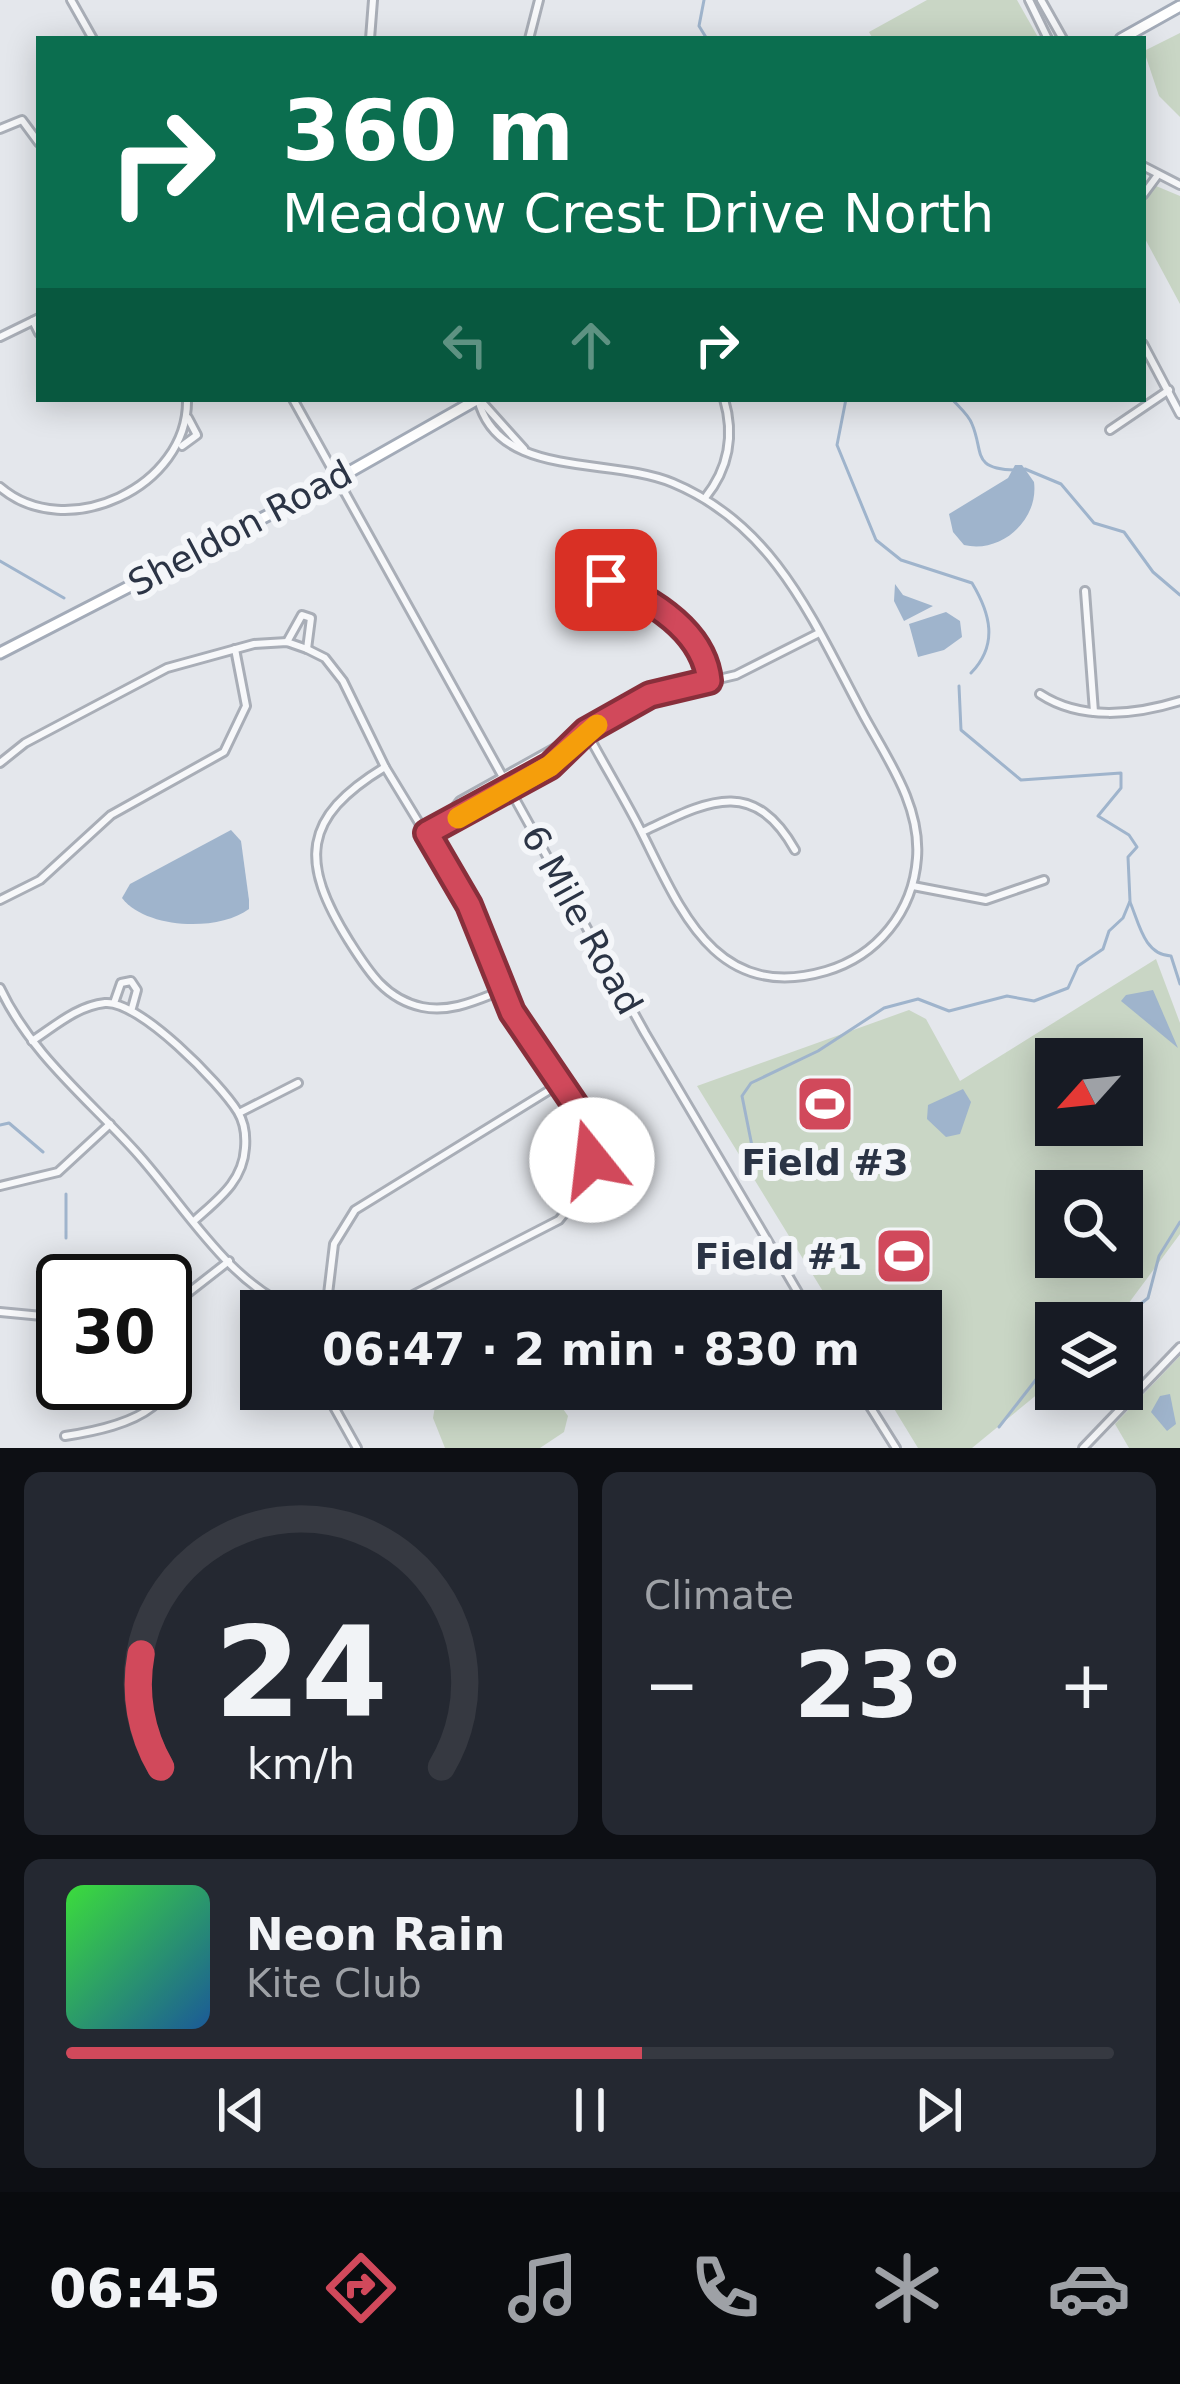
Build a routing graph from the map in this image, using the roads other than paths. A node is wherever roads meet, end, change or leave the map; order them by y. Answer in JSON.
{"nodes":[{"id":1,"x":71,"y":0,"type":"edge"},
{"id":2,"x":373,"y":0,"type":"edge"},
{"id":3,"x":538,"y":0,"type":"edge"},
{"id":4,"x":1029,"y":0,"type":"edge"},
{"id":5,"x":1041,"y":0,"type":"edge"},
{"id":6,"x":1180,"y":6,"type":"edge"},
{"id":7,"x":91,"y":36,"type":"edge"},
{"id":8,"x":370,"y":36,"type":"edge"},
{"id":9,"x":530,"y":36,"type":"edge"},
{"id":10,"x":1047,"y":36,"type":"edge"},
{"id":11,"x":1061,"y":36,"type":"edge"},
{"id":12,"x":1126,"y":36,"type":"edge"},
{"id":13,"x":0,"y":129,"type":"edge"},
{"id":14,"x":36,"y":139,"type":"edge"},
{"id":15,"x":1146,"y":168,"type":"edge"},
{"id":16,"x":1157,"y":176,"type":"junction"},
{"id":17,"x":1180,"y":184,"type":"edge"},
{"id":18,"x":1146,"y":191,"type":"edge"},
{"id":19,"x":36,"y":320,"type":"edge"},
{"id":20,"x":0,"y":337,"type":"edge"},
{"id":21,"x":1146,"y":350,"type":"edge"},
{"id":22,"x":1168,"y":391,"type":"junction"},
{"id":23,"x":187,"y":402,"type":"edge"},
{"id":24,"x":295,"y":402,"type":"edge"},
{"id":25,"x":473,"y":402,"type":"edge"},
{"id":26,"x":479,"y":402,"type":"edge"},
{"id":27,"x":481,"y":402,"type":"edge"},
{"id":28,"x":725,"y":402,"type":"edge"},
{"id":29,"x":1180,"y":414,"type":"edge"},
{"id":30,"x":1110,"y":430,"type":"dead end"},
{"id":31,"x":526,"y":452,"type":"junction"},
{"id":32,"x":336,"y":478,"type":"junction"},
{"id":33,"x":0,"y":487,"type":"edge"},
{"id":34,"x":705,"y":498,"type":"junction"},
{"id":35,"x":606,"y":580,"type":"dead end"},
{"id":36,"x":1085,"y":591,"type":"dead end"},
{"id":37,"x":820,"y":633,"type":"junction"},
{"id":38,"x":287,"y":642,"type":"junction"},
{"id":39,"x":235,"y":649,"type":"junction"},
{"id":40,"x":307,"y":649,"type":"junction"},
{"id":41,"x":0,"y":653,"type":"edge"},
{"id":42,"x":709,"y":681,"type":"junction"},
{"id":43,"x":1040,"y":694,"type":"dead end"},
{"id":44,"x":1180,"y":701,"type":"edge"},
{"id":45,"x":1094,"y":712,"type":"junction"},
{"id":46,"x":586,"y":731,"type":"junction"},
{"id":47,"x":574,"y":740,"type":"junction"},
{"id":48,"x":0,"y":763,"type":"edge"},
{"id":49,"x":385,"y":767,"type":"junction"},
{"id":50,"x":502,"y":777,"type":"junction"},
{"id":51,"x":509,"y":789,"type":"junction"},
{"id":52,"x":443,"y":823,"type":"junction"},
{"id":53,"x":642,"y":832,"type":"junction"},
{"id":54,"x":427,"y":833,"type":"junction"},
{"id":55,"x":795,"y":850,"type":"dead end"},
{"id":56,"x":1043,"y":880,"type":"dead end"},
{"id":57,"x":913,"y":886,"type":"junction"},
{"id":58,"x":0,"y":900,"type":"edge"},
{"id":59,"x":0,"y":988,"type":"edge"},
{"id":60,"x":503,"y":990,"type":"junction"},
{"id":61,"x":114,"y":1004,"type":"junction"},
{"id":62,"x":132,"y":1008,"type":"junction"},
{"id":63,"x":32,"y":1041,"type":"junction"},
{"id":64,"x":298,"y":1083,"type":"dead end"},
{"id":65,"x":561,"y":1083,"type":"junction"},
{"id":66,"x":239,"y":1113,"type":"junction"},
{"id":67,"x":110,"y":1124,"type":"junction"},
{"id":68,"x":591,"y":1168,"type":"junction"},
{"id":69,"x":0,"y":1186,"type":"edge"},
{"id":70,"x":586,"y":1186,"type":"junction"},
{"id":71,"x":194,"y":1221,"type":"junction"},
{"id":72,"x":229,"y":1262,"type":"junction"},
{"id":73,"x":192,"y":1290,"type":"edge"},
{"id":74,"x":258,"y":1290,"type":"edge"},
{"id":75,"x":329,"y":1290,"type":"edge"},
{"id":76,"x":424,"y":1290,"type":"edge"},
{"id":77,"x":796,"y":1290,"type":"edge"},
{"id":78,"x":0,"y":1312,"type":"edge"},
{"id":79,"x":36,"y":1315,"type":"edge"},
{"id":80,"x":1180,"y":1347,"type":"edge"},
{"id":81,"x":146,"y":1410,"type":"edge"},
{"id":82,"x":336,"y":1410,"type":"edge"},
{"id":83,"x":872,"y":1410,"type":"edge"},
{"id":84,"x":64,"y":1436,"type":"dead end"},
{"id":85,"x":357,"y":1448,"type":"edge"},
{"id":86,"x":896,"y":1448,"type":"edge"},
{"id":87,"x":1083,"y":1448,"type":"edge"}],
"edges":[{"from":1,"to":7,"type":"street"},
{"from":2,"to":8,"type":"street"},
{"from":3,"to":9,"type":"street"},
{"from":4,"to":10,"type":"street"},
{"from":5,"to":11,"type":"street"},
{"from":6,"to":12,"type":"main road"},
{"from":13,"to":14,"type":"street"},
{"from":15,"to":16,"type":"street"},
{"from":16,"to":17,"type":"street"},
{"from":16,"to":18,"type":"street"},
{"from":19,"to":20,"type":"street"},
{"from":21,"to":22,"type":"street"},
{"from":22,"to":29,"type":"street"},
{"from":22,"to":30,"type":"street"},
{"from":23,"to":33,"type":"street"},
{"from":24,"to":32,"type":"street","name":"6 Mile Road"},
{"from":25,"to":32,"type":"main road","name":"Sheldon Road"},
{"from":26,"to":31,"type":"street"},
{"from":27,"to":31,"type":"street"},
{"from":28,"to":34,"type":"street"},
{"from":31,"to":34,"type":"street"},
{"from":32,"to":41,"type":"main road","name":"Sheldon Road"},
{"from":32,"to":50,"type":"street","name":"6 Mile Road"},
{"from":34,"to":37,"type":"street"},
{"from":35,"to":42,"type":"street"},
{"from":36,"to":45,"type":"street"},
{"from":37,"to":42,"type":"street"},
{"from":37,"to":57,"type":"street"},
{"from":38,"to":39,"type":"street"},
{"from":38,"to":40,"type":"street"},
{"from":38,"to":40,"type":"street"},
{"from":39,"to":48,"type":"street"},
{"from":39,"to":58,"type":"street"},
{"from":40,"to":49,"type":"street"},
{"from":42,"to":46,"type":"street"},
{"from":43,"to":45,"type":"street"},
{"from":44,"to":45,"type":"street"},
{"from":46,"to":47,"type":"street"},
{"from":46,"to":53,"type":"street"},
{"from":47,"to":50,"type":"street"},
{"from":47,"to":51,"type":"street"},
{"from":49,"to":54,"type":"street"},
{"from":49,"to":60,"type":"street"},
{"from":50,"to":51,"type":"street","name":"6 Mile Road"},
{"from":50,"to":52,"type":"street"},
{"from":51,"to":52,"type":"street"},
{"from":51,"to":77,"type":"street","name":"6 Mile Road"},
{"from":52,"to":54,"type":"street"},
{"from":53,"to":55,"type":"street"},
{"from":53,"to":57,"type":"street"},
{"from":54,"to":60,"type":"street"},
{"from":56,"to":57,"type":"street"},
{"from":59,"to":63,"type":"street"},
{"from":60,"to":65,"type":"street"},
{"from":61,"to":62,"type":"street"},
{"from":61,"to":62,"type":"street"},
{"from":61,"to":63,"type":"street"},
{"from":62,"to":66,"type":"street"},
{"from":63,"to":67,"type":"street"},
{"from":64,"to":66,"type":"street"},
{"from":65,"to":68,"type":"street"},
{"from":65,"to":75,"type":"street"},
{"from":66,"to":71,"type":"street"},
{"from":67,"to":69,"type":"street"},
{"from":67,"to":71,"type":"street"},
{"from":68,"to":70,"type":"street"},
{"from":68,"to":70,"type":"street"},
{"from":70,"to":76,"type":"street"},
{"from":71,"to":72,"type":"street"},
{"from":72,"to":73,"type":"street"},
{"from":72,"to":74,"type":"street"},
{"from":78,"to":79,"type":"street"},
{"from":80,"to":87,"type":"street"},
{"from":81,"to":84,"type":"street"},
{"from":82,"to":85,"type":"street"},
{"from":83,"to":86,"type":"street"}]}
